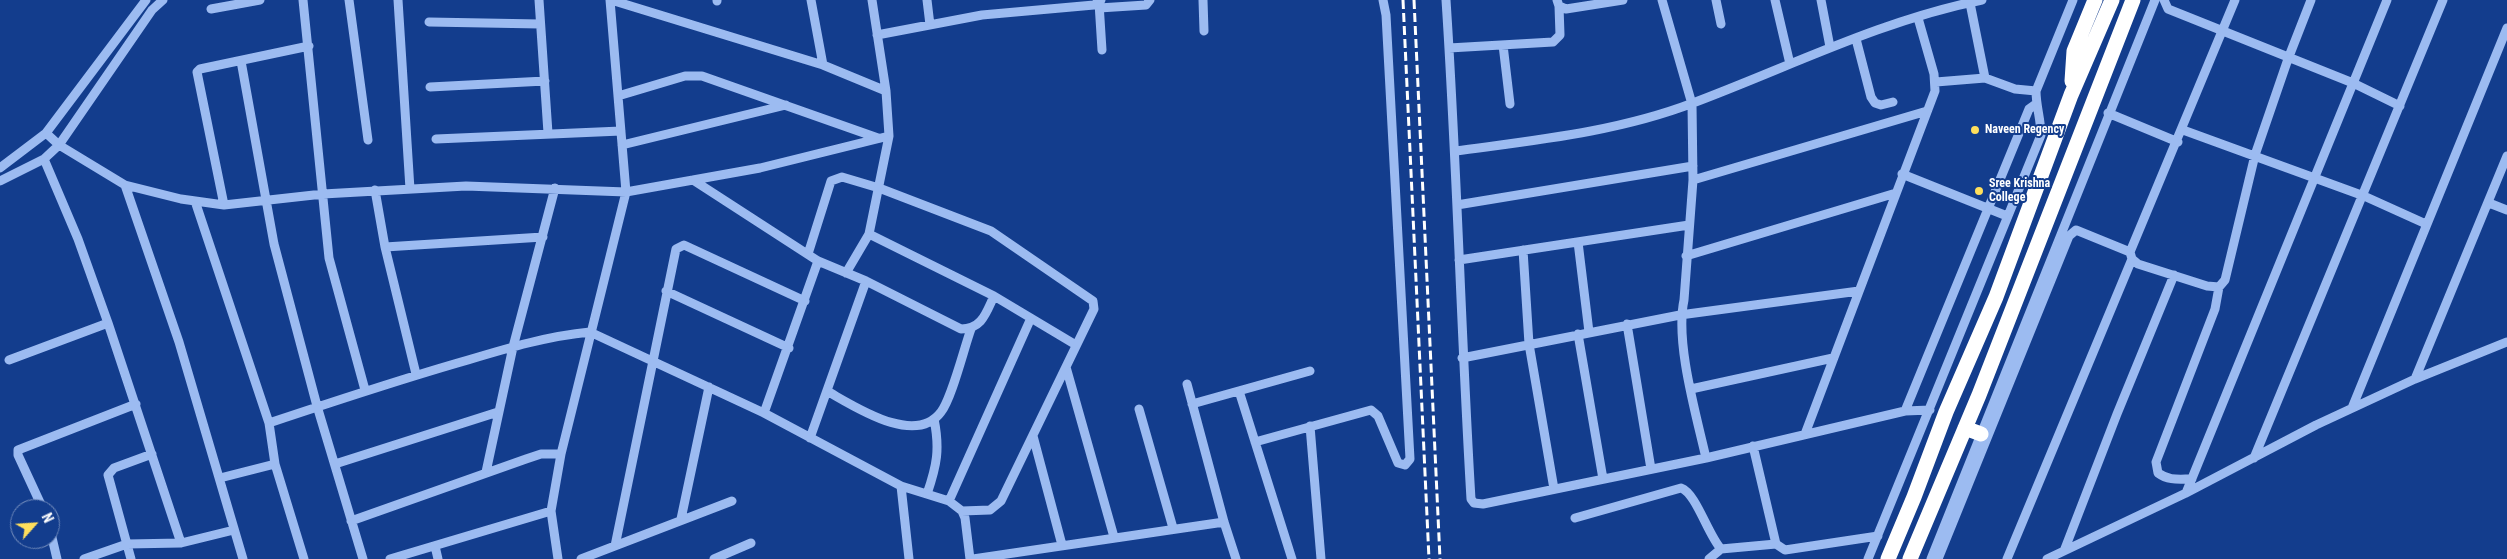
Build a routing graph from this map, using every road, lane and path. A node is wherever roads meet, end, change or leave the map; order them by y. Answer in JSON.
{"nodes":[{"id":1,"x":146,"y":0,"type":"edge"},
{"id":2,"x":163,"y":0,"type":"edge"},
{"id":3,"x":260,"y":0,"type":"edge"},
{"id":4,"x":303,"y":0,"type":"edge"},
{"id":5,"x":349,"y":0,"type":"edge"},
{"id":6,"x":398,"y":0,"type":"edge"},
{"id":7,"x":539,"y":0,"type":"edge"},
{"id":8,"x":611,"y":0,"type":"edge"},
{"id":9,"x":811,"y":0,"type":"edge"},
{"id":10,"x":872,"y":0,"type":"edge"},
{"id":11,"x":927,"y":0,"type":"edge"},
{"id":12,"x":1150,"y":0,"type":"edge"},
{"id":13,"x":1203,"y":0,"type":"edge"},
{"id":14,"x":1383,"y":0,"type":"edge"},
{"id":15,"x":1446,"y":0,"type":"edge"},
{"id":16,"x":1623,"y":0,"type":"edge"},
{"id":17,"x":1662,"y":0,"type":"edge"},
{"id":18,"x":1716,"y":0,"type":"edge"},
{"id":19,"x":1776,"y":0,"type":"edge"},
{"id":20,"x":1821,"y":0,"type":"edge"},
{"id":21,"x":1982,"y":0,"type":"edge"},
{"id":22,"x":2073,"y":0,"type":"edge"},
{"id":23,"x":2095,"y":0,"type":"edge"},
{"id":24,"x":2112,"y":0,"type":"edge"},
{"id":25,"x":2133,"y":0,"type":"edge"},
{"id":26,"x":2154,"y":0,"type":"edge"},
{"id":27,"x":2164,"y":0,"type":"edge"},
{"id":28,"x":2235,"y":0,"type":"edge"},
{"id":29,"x":2311,"y":0,"type":"edge"},
{"id":30,"x":2387,"y":0,"type":"edge"},
{"id":31,"x":2443,"y":0,"type":"edge"},
{"id":32,"x":1558,"y":3,"type":"edge"},
{"id":33,"x":1970,"y":3,"type":"junction"},
{"id":34,"x":1052,"y":4,"type":"edge"},
{"id":35,"x":1100,"y":4,"type":"edge"},
{"id":36,"x":211,"y":9,"type":"dead end"},
{"id":37,"x":1918,"y":18,"type":"junction"},
{"id":38,"x":429,"y":22,"type":"dead end"},
{"id":39,"x":540,"y":24,"type":"junction"},
{"id":40,"x":1721,"y":24,"type":"dead end"},
{"id":41,"x":930,"y":25,"type":"junction"},
{"id":42,"x":2507,"y":28,"type":"edge"},
{"id":43,"x":1204,"y":31,"type":"dead end"},
{"id":44,"x":2222,"y":31,"type":"junction"},
{"id":45,"x":877,"y":34,"type":"junction"},
{"id":46,"x":1856,"y":39,"type":"junction"},
{"id":47,"x":1503,"y":45,"type":"junction"},
{"id":48,"x":309,"y":46,"type":"junction"},
{"id":49,"x":1830,"y":47,"type":"junction"},
{"id":50,"x":1450,"y":48,"type":"junction"},
{"id":51,"x":1102,"y":50,"type":"dead end"},
{"id":52,"x":2288,"y":59,"type":"junction"},
{"id":53,"x":241,"y":61,"type":"junction"},
{"id":54,"x":1790,"y":64,"type":"junction"},
{"id":55,"x":824,"y":65,"type":"junction"},
{"id":56,"x":1985,"y":78,"type":"junction"},
{"id":57,"x":545,"y":81,"type":"junction"},
{"id":58,"x":1936,"y":82,"type":"junction"},
{"id":59,"x":2353,"y":83,"type":"junction"},
{"id":60,"x":430,"y":87,"type":"dead end"},
{"id":61,"x":886,"y":91,"type":"junction"},
{"id":62,"x":2036,"y":91,"type":"junction"},
{"id":63,"x":2070,"y":95,"type":"junction"},
{"id":64,"x":618,"y":96,"type":"junction"},
{"id":65,"x":1893,"y":102,"type":"dead end"},
{"id":66,"x":1510,"y":104,"type":"dead end"},
{"id":67,"x":1692,"y":104,"type":"junction"},
{"id":68,"x":2036,"y":104,"type":"junction"},
{"id":69,"x":786,"y":105,"type":"junction"},
{"id":70,"x":2400,"y":106,"type":"junction"},
{"id":71,"x":1927,"y":111,"type":"junction"},
{"id":72,"x":2108,"y":114,"type":"junction"},
{"id":73,"x":2183,"y":130,"type":"junction"},
{"id":74,"x":621,"y":131,"type":"junction"},
{"id":75,"x":46,"y":133,"type":"junction"},
{"id":76,"x":548,"y":133,"type":"junction"},
{"id":77,"x":889,"y":136,"type":"junction"},
{"id":78,"x":878,"y":138,"type":"junction"},
{"id":79,"x":436,"y":139,"type":"dead end"},
{"id":80,"x":368,"y":140,"type":"dead end"},
{"id":81,"x":2178,"y":142,"type":"junction"},
{"id":82,"x":58,"y":145,"type":"junction"},
{"id":83,"x":622,"y":145,"type":"junction"},
{"id":84,"x":1456,"y":151,"type":"junction"},
{"id":85,"x":2255,"y":155,"type":"junction"},
{"id":86,"x":2507,"y":156,"type":"edge"},
{"id":87,"x":44,"y":159,"type":"junction"},
{"id":88,"x":1693,"y":166,"type":"junction"},
{"id":89,"x":0,"y":168,"type":"edge"},
{"id":90,"x":1902,"y":174,"type":"junction"},
{"id":91,"x":2314,"y":177,"type":"junction"},
{"id":92,"x":693,"y":180,"type":"junction"},
{"id":93,"x":1693,"y":180,"type":"junction"},
{"id":94,"x":0,"y":181,"type":"edge"},
{"id":95,"x":125,"y":185,"type":"junction"},
{"id":96,"x":410,"y":188,"type":"junction"},
{"id":97,"x":555,"y":188,"type":"junction"},
{"id":98,"x":879,"y":188,"type":"junction"},
{"id":99,"x":375,"y":190,"type":"junction"},
{"id":100,"x":626,"y":192,"type":"junction"},
{"id":101,"x":1896,"y":193,"type":"junction"},
{"id":102,"x":323,"y":194,"type":"junction"},
{"id":103,"x":2364,"y":196,"type":"junction"},
{"id":104,"x":195,"y":201,"type":"junction"},
{"id":105,"x":267,"y":201,"type":"junction"},
{"id":106,"x":2489,"y":203,"type":"junction"},
{"id":107,"x":224,"y":204,"type":"junction"},
{"id":108,"x":1457,"y":205,"type":"junction"},
{"id":109,"x":1987,"y":208,"type":"junction"},
{"id":110,"x":2507,"y":210,"type":"edge"},
{"id":111,"x":2007,"y":216,"type":"junction"},
{"id":112,"x":2426,"y":224,"type":"junction"},
{"id":113,"x":1689,"y":225,"type":"junction"},
{"id":114,"x":870,"y":234,"type":"junction"},
{"id":115,"x":543,"y":237,"type":"junction"},
{"id":116,"x":1578,"y":242,"type":"junction"},
{"id":117,"x":385,"y":247,"type":"junction"},
{"id":118,"x":1523,"y":250,"type":"junction"},
{"id":119,"x":808,"y":254,"type":"junction"},
{"id":120,"x":1686,"y":256,"type":"junction"},
{"id":121,"x":2131,"y":256,"type":"junction"},
{"id":122,"x":1459,"y":260,"type":"junction"},
{"id":123,"x":818,"y":261,"type":"junction"},
{"id":124,"x":846,"y":273,"type":"junction"},
{"id":125,"x":2174,"y":275,"type":"junction"},
{"id":126,"x":866,"y":281,"type":"junction"},
{"id":127,"x":2219,"y":287,"type":"junction"},
{"id":128,"x":666,"y":291,"type":"junction"},
{"id":129,"x":1859,"y":291,"type":"junction"},
{"id":130,"x":994,"y":296,"type":"junction"},
{"id":131,"x":805,"y":301,"type":"junction"},
{"id":132,"x":1680,"y":315,"type":"junction"},
{"id":133,"x":1031,"y":318,"type":"junction"},
{"id":134,"x":108,"y":323,"type":"junction"},
{"id":135,"x":1627,"y":324,"type":"junction"},
{"id":136,"x":971,"y":329,"type":"junction"},
{"id":137,"x":590,"y":332,"type":"junction"},
{"id":138,"x":1589,"y":332,"type":"junction"},
{"id":139,"x":1578,"y":334,"type":"junction"},
{"id":140,"x":2507,"y":342,"type":"edge"},
{"id":141,"x":1529,"y":344,"type":"junction"},
{"id":142,"x":1076,"y":345,"type":"junction"},
{"id":143,"x":513,"y":347,"type":"junction"},
{"id":144,"x":789,"y":348,"type":"junction"},
{"id":145,"x":1462,"y":358,"type":"junction"},
{"id":146,"x":1833,"y":358,"type":"junction"},
{"id":147,"x":9,"y":360,"type":"dead end"},
{"id":148,"x":652,"y":360,"type":"junction"},
{"id":149,"x":1066,"y":367,"type":"junction"},
{"id":150,"x":1310,"y":371,"type":"dead end"},
{"id":151,"x":416,"y":374,"type":"junction"},
{"id":152,"x":2415,"y":379,"type":"junction"},
{"id":153,"x":1187,"y":384,"type":"dead end"},
{"id":154,"x":709,"y":387,"type":"junction"},
{"id":155,"x":1690,"y":389,"type":"junction"},
{"id":156,"x":365,"y":390,"type":"junction"},
{"id":157,"x":1239,"y":390,"type":"junction"},
{"id":158,"x":826,"y":391,"type":"junction"},
{"id":159,"x":136,"y":404,"type":"junction"},
{"id":160,"x":1192,"y":404,"type":"junction"},
{"id":161,"x":317,"y":406,"type":"junction"},
{"id":162,"x":2352,"y":408,"type":"junction"},
{"id":163,"x":1139,"y":409,"type":"dead end"},
{"id":164,"x":1930,"y":410,"type":"junction"},
{"id":165,"x":1905,"y":411,"type":"junction"},
{"id":166,"x":498,"y":412,"type":"junction"},
{"id":167,"x":764,"y":413,"type":"junction"},
{"id":168,"x":934,"y":419,"type":"junction"},
{"id":169,"x":269,"y":423,"type":"junction"},
{"id":170,"x":1310,"y":426,"type":"junction"},
{"id":171,"x":1965,"y":428,"type":"junction"},
{"id":172,"x":1804,"y":434,"type":"junction"},
{"id":173,"x":1981,"y":434,"type":"junction"},
{"id":174,"x":1033,"y":436,"type":"junction"},
{"id":175,"x":810,"y":438,"type":"junction"},
{"id":176,"x":1255,"y":442,"type":"junction"},
{"id":177,"x":1753,"y":446,"type":"junction"},
{"id":178,"x":152,"y":454,"type":"junction"},
{"id":179,"x":561,"y":454,"type":"junction"},
{"id":180,"x":1706,"y":458,"type":"junction"},
{"id":181,"x":2254,"y":458,"type":"junction"},
{"id":182,"x":275,"y":464,"type":"junction"},
{"id":183,"x":335,"y":464,"type":"junction"},
{"id":184,"x":1651,"y":469,"type":"junction"},
{"id":185,"x":486,"y":472,"type":"junction"},
{"id":186,"x":220,"y":478,"type":"junction"},
{"id":187,"x":1603,"y":479,"type":"junction"},
{"id":188,"x":2192,"y":479,"type":"junction"},
{"id":189,"x":902,"y":486,"type":"junction"},
{"id":190,"x":1554,"y":489,"type":"junction"},
{"id":191,"x":2186,"y":493,"type":"junction"},
{"id":192,"x":926,"y":494,"type":"junction"},
{"id":193,"x":38,"y":499,"type":"edge"},
{"id":194,"x":732,"y":501,"type":"dead end"},
{"id":195,"x":950,"y":501,"type":"junction"},
{"id":196,"x":551,"y":511,"type":"junction"},
{"id":197,"x":962,"y":511,"type":"junction"},
{"id":198,"x":1575,"y":518,"type":"dead end"},
{"id":199,"x":681,"y":519,"type":"junction"},
{"id":200,"x":351,"y":521,"type":"junction"},
{"id":201,"x":1224,"y":522,"type":"junction"},
{"id":202,"x":1173,"y":528,"type":"junction"},
{"id":203,"x":234,"y":530,"type":"junction"},
{"id":204,"x":1114,"y":536,"type":"junction"},
{"id":205,"x":1878,"y":536,"type":"junction"},
{"id":206,"x":181,"y":543,"type":"junction"},
{"id":207,"x":751,"y":543,"type":"dead end"},
{"id":208,"x":127,"y":544,"type":"junction"},
{"id":209,"x":1776,"y":544,"type":"junction"},
{"id":210,"x":1062,"y":545,"type":"junction"},
{"id":211,"x":435,"y":546,"type":"junction"},
{"id":212,"x":615,"y":546,"type":"junction"},
{"id":213,"x":1720,"y":549,"type":"junction"},
{"id":214,"x":2064,"y":551,"type":"junction"},
{"id":215,"x":554,"y":558,"type":"edge"},
{"id":216,"x":85,"y":559,"type":"edge"},
{"id":217,"x":131,"y":559,"type":"edge"},
{"id":218,"x":243,"y":559,"type":"edge"},
{"id":219,"x":304,"y":559,"type":"edge"},
{"id":220,"x":363,"y":559,"type":"edge"},
{"id":221,"x":390,"y":559,"type":"edge"},
{"id":222,"x":438,"y":559,"type":"edge"},
{"id":223,"x":581,"y":559,"type":"edge"},
{"id":224,"x":714,"y":559,"type":"edge"},
{"id":225,"x":909,"y":559,"type":"edge"},
{"id":226,"x":971,"y":559,"type":"edge"},
{"id":227,"x":1236,"y":559,"type":"edge"},
{"id":228,"x":1292,"y":559,"type":"edge"},
{"id":229,"x":1322,"y":559,"type":"edge"},
{"id":230,"x":1709,"y":559,"type":"edge"},
{"id":231,"x":1868,"y":559,"type":"edge"},
{"id":232,"x":1888,"y":559,"type":"edge"},
{"id":233,"x":1910,"y":559,"type":"edge"},
{"id":234,"x":1931,"y":559,"type":"edge"},
{"id":235,"x":1938,"y":559,"type":"edge"},
{"id":236,"x":2007,"y":559,"type":"edge"},
{"id":237,"x":2047,"y":559,"type":"edge"}],
"edges":[{"from":1,"to":75,"type":"street"},
{"from":2,"to":82,"type":"street"},
{"from":3,"to":36,"type":"street"},
{"from":4,"to":48,"type":"street"},
{"from":5,"to":80,"type":"street"},
{"from":6,"to":96,"type":"street"},
{"from":7,"to":39,"type":"street"},
{"from":8,"to":55,"type":"street"},
{"from":8,"to":64,"type":"street"},
{"from":9,"to":55,"type":"street"},
{"from":10,"to":45,"type":"street"},
{"from":11,"to":41,"type":"street"},
{"from":12,"to":35,"type":"street"},
{"from":13,"to":43,"type":"street"},
{"from":14,"to":170,"type":"street"},
{"from":15,"to":50,"type":"street"},
{"from":16,"to":32,"type":"street"},
{"from":17,"to":67,"type":"street"},
{"from":18,"to":40,"type":"street"},
{"from":19,"to":54,"type":"street"},
{"from":20,"to":49,"type":"street"},
{"from":21,"to":33,"type":"street"},
{"from":22,"to":62,"type":"street"},
{"from":23,"to":63,"type":"highway"},
{"from":24,"to":63,"type":"highway"},
{"from":25,"to":171,"type":"highway"},
{"from":26,"to":72,"type":"street"},
{"from":27,"to":44,"type":"street"},
{"from":28,"to":44,"type":"street"},
{"from":29,"to":52,"type":"street"},
{"from":30,"to":59,"type":"street"},
{"from":31,"to":70,"type":"street"},
{"from":32,"to":47,"type":"street"},
{"from":33,"to":37,"type":"street"},
{"from":33,"to":56,"type":"street"},
{"from":34,"to":35,"type":"street"},
{"from":34,"to":41,"type":"street"},
{"from":35,"to":51,"type":"street"},
{"from":37,"to":46,"type":"street"},
{"from":37,"to":58,"type":"street"},
{"from":38,"to":39,"type":"street"},
{"from":39,"to":57,"type":"street"},
{"from":41,"to":45,"type":"street"},
{"from":42,"to":112,"type":"street"},
{"from":44,"to":52,"type":"street"},
{"from":44,"to":73,"type":"street"},
{"from":45,"to":61,"type":"street"},
{"from":46,"to":49,"type":"street"},
{"from":46,"to":65,"type":"street"},
{"from":47,"to":50,"type":"street"},
{"from":47,"to":66,"type":"street"},
{"from":48,"to":53,"type":"street"},
{"from":48,"to":102,"type":"street"},
{"from":49,"to":54,"type":"street"},
{"from":50,"to":84,"type":"street"},
{"from":52,"to":59,"type":"street"},
{"from":52,"to":85,"type":"street"},
{"from":53,"to":105,"type":"street"},
{"from":53,"to":107,"type":"street"},
{"from":54,"to":67,"type":"street"},
{"from":55,"to":61,"type":"street"},
{"from":56,"to":58,"type":"street"},
{"from":56,"to":62,"type":"street"},
{"from":57,"to":60,"type":"street"},
{"from":57,"to":76,"type":"street"},
{"from":58,"to":71,"type":"street"},
{"from":59,"to":70,"type":"street"},
{"from":59,"to":91,"type":"street"},
{"from":61,"to":77,"type":"street"},
{"from":62,"to":68,"type":"street"},
{"from":63,"to":232,"type":"highway"},
{"from":64,"to":69,"type":"street"},
{"from":64,"to":74,"type":"street"},
{"from":67,"to":84,"type":"street"},
{"from":67,"to":88,"type":"street"},
{"from":68,"to":109,"type":"street"},
{"from":68,"to":111,"type":"street"},
{"from":69,"to":78,"type":"street"},
{"from":69,"to":83,"type":"street"},
{"from":70,"to":103,"type":"street"},
{"from":71,"to":90,"type":"street"},
{"from":71,"to":93,"type":"street"},
{"from":72,"to":81,"type":"street"},
{"from":72,"to":173,"type":"street"},
{"from":73,"to":81,"type":"street"},
{"from":73,"to":85,"type":"street"},
{"from":74,"to":76,"type":"street"},
{"from":74,"to":83,"type":"street"},
{"from":75,"to":82,"type":"street"},
{"from":75,"to":89,"type":"street"},
{"from":76,"to":79,"type":"street"},
{"from":77,"to":78,"type":"street"},
{"from":77,"to":98,"type":"street"},
{"from":78,"to":92,"type":"street"},
{"from":81,"to":121,"type":"street"},
{"from":82,"to":87,"type":"street"},
{"from":82,"to":95,"type":"street"},
{"from":83,"to":100,"type":"street"},
{"from":84,"to":108,"type":"street"},
{"from":85,"to":91,"type":"street"},
{"from":85,"to":127,"type":"street"},
{"from":86,"to":106,"type":"street"},
{"from":87,"to":94,"type":"street"},
{"from":87,"to":134,"type":"street"},
{"from":88,"to":93,"type":"street"},
{"from":88,"to":108,"type":"street"},
{"from":90,"to":101,"type":"street"},
{"from":90,"to":109,"type":"street"},
{"from":91,"to":103,"type":"street"},
{"from":91,"to":188,"type":"street"},
{"from":92,"to":100,"type":"street"},
{"from":92,"to":119,"type":"street"},
{"from":93,"to":113,"type":"street"},
{"from":95,"to":104,"type":"street"},
{"from":95,"to":186,"type":"street"},
{"from":96,"to":97,"type":"street"},
{"from":96,"to":99,"type":"street"},
{"from":97,"to":100,"type":"street"},
{"from":97,"to":115,"type":"street"},
{"from":98,"to":114,"type":"street"},
{"from":98,"to":119,"type":"street"},
{"from":98,"to":142,"type":"street"},
{"from":99,"to":102,"type":"street"},
{"from":99,"to":117,"type":"street"},
{"from":100,"to":137,"type":"street"},
{"from":101,"to":120,"type":"street"},
{"from":101,"to":129,"type":"street"},
{"from":102,"to":105,"type":"street"},
{"from":102,"to":156,"type":"street"},
{"from":103,"to":112,"type":"street"},
{"from":103,"to":181,"type":"street"},
{"from":104,"to":107,"type":"street"},
{"from":104,"to":169,"type":"street"},
{"from":105,"to":107,"type":"street"},
{"from":105,"to":161,"type":"street"},
{"from":106,"to":110,"type":"street"},
{"from":106,"to":152,"type":"street"},
{"from":108,"to":122,"type":"street"},
{"from":109,"to":111,"type":"street"},
{"from":109,"to":165,"type":"street"},
{"from":111,"to":164,"type":"street"},
{"from":112,"to":162,"type":"street"},
{"from":113,"to":116,"type":"street"},
{"from":113,"to":120,"type":"street"},
{"from":114,"to":124,"type":"street"},
{"from":114,"to":130,"type":"street"},
{"from":115,"to":117,"type":"street"},
{"from":115,"to":143,"type":"street"},
{"from":116,"to":118,"type":"street"},
{"from":116,"to":138,"type":"street"},
{"from":117,"to":151,"type":"street"},
{"from":118,"to":122,"type":"street"},
{"from":118,"to":141,"type":"street"},
{"from":119,"to":123,"type":"street"},
{"from":120,"to":132,"type":"street"},
{"from":121,"to":125,"type":"street"},
{"from":121,"to":235,"type":"street"},
{"from":121,"to":236,"type":"street"},
{"from":122,"to":145,"type":"street"},
{"from":123,"to":124,"type":"street"},
{"from":123,"to":131,"type":"street"},
{"from":124,"to":126,"type":"street"},
{"from":125,"to":127,"type":"street"},
{"from":125,"to":214,"type":"street"},
{"from":126,"to":136,"type":"street"},
{"from":126,"to":158,"type":"street"},
{"from":127,"to":188,"type":"street"},
{"from":128,"to":131,"type":"street"},
{"from":128,"to":144,"type":"street"},
{"from":128,"to":148,"type":"street"},
{"from":129,"to":132,"type":"street"},
{"from":129,"to":146,"type":"street"},
{"from":130,"to":133,"type":"street"},
{"from":130,"to":136,"type":"street"},
{"from":131,"to":144,"type":"street"},
{"from":132,"to":135,"type":"street"},
{"from":132,"to":155,"type":"street"},
{"from":133,"to":142,"type":"street"},
{"from":133,"to":195,"type":"street"},
{"from":134,"to":147,"type":"street"},
{"from":134,"to":159,"type":"street"},
{"from":135,"to":138,"type":"street"},
{"from":135,"to":184,"type":"street"},
{"from":136,"to":168,"type":"street"},
{"from":137,"to":143,"type":"street"},
{"from":137,"to":148,"type":"street"},
{"from":137,"to":179,"type":"street"},
{"from":138,"to":139,"type":"street"},
{"from":139,"to":141,"type":"street"},
{"from":139,"to":187,"type":"street"},
{"from":140,"to":152,"type":"street"},
{"from":141,"to":145,"type":"street"},
{"from":141,"to":190,"type":"street"},
{"from":142,"to":149,"type":"street"},
{"from":143,"to":151,"type":"street"},
{"from":143,"to":166,"type":"street"},
{"from":144,"to":167,"type":"street"},
{"from":145,"to":190,"type":"street"},
{"from":146,"to":155,"type":"street"},
{"from":146,"to":172,"type":"street"},
{"from":148,"to":154,"type":"street"},
{"from":148,"to":212,"type":"street"},
{"from":149,"to":174,"type":"street"},
{"from":149,"to":204,"type":"street"},
{"from":150,"to":157,"type":"street"},
{"from":151,"to":156,"type":"street"},
{"from":152,"to":162,"type":"street"},
{"from":153,"to":160,"type":"street"},
{"from":154,"to":167,"type":"street"},
{"from":154,"to":199,"type":"street"},
{"from":155,"to":180,"type":"street"},
{"from":156,"to":161,"type":"street"},
{"from":157,"to":160,"type":"street"},
{"from":157,"to":176,"type":"street"},
{"from":158,"to":168,"type":"street"},
{"from":158,"to":175,"type":"street"},
{"from":159,"to":178,"type":"street"},
{"from":159,"to":193,"type":"street"},
{"from":160,"to":201,"type":"street"},
{"from":161,"to":169,"type":"street"},
{"from":161,"to":183,"type":"street"},
{"from":162,"to":181,"type":"street"},
{"from":163,"to":202,"type":"street"},
{"from":164,"to":165,"type":"street"},
{"from":164,"to":205,"type":"street"},
{"from":165,"to":172,"type":"street"},
{"from":166,"to":183,"type":"street"},
{"from":166,"to":185,"type":"street"},
{"from":167,"to":175,"type":"street"},
{"from":168,"to":192,"type":"street"},
{"from":169,"to":182,"type":"street"},
{"from":170,"to":176,"type":"street"},
{"from":170,"to":229,"type":"street"},
{"from":171,"to":173,"type":"highway"},
{"from":171,"to":233,"type":"highway"},
{"from":172,"to":177,"type":"street"},
{"from":173,"to":234,"type":"street"},
{"from":174,"to":197,"type":"street"},
{"from":174,"to":210,"type":"street"},
{"from":175,"to":189,"type":"street"},
{"from":176,"to":228,"type":"street"},
{"from":177,"to":180,"type":"street"},
{"from":177,"to":209,"type":"street"},
{"from":178,"to":206,"type":"street"},
{"from":178,"to":208,"type":"street"},
{"from":179,"to":185,"type":"street"},
{"from":179,"to":196,"type":"street"},
{"from":180,"to":184,"type":"street"},
{"from":181,"to":191,"type":"street"},
{"from":182,"to":186,"type":"street"},
{"from":182,"to":219,"type":"street"},
{"from":183,"to":200,"type":"street"},
{"from":184,"to":187,"type":"street"},
{"from":185,"to":200,"type":"street"},
{"from":186,"to":203,"type":"street"},
{"from":187,"to":190,"type":"street"},
{"from":188,"to":191,"type":"street"},
{"from":189,"to":192,"type":"street"},
{"from":189,"to":225,"type":"street"},
{"from":191,"to":214,"type":"street"},
{"from":192,"to":195,"type":"street"},
{"from":194,"to":199,"type":"street"},
{"from":195,"to":197,"type":"street"},
{"from":196,"to":211,"type":"street"},
{"from":196,"to":215,"type":"street"},
{"from":197,"to":226,"type":"street"},
{"from":198,"to":213,"type":"street"},
{"from":199,"to":212,"type":"street"},
{"from":200,"to":220,"type":"street"},
{"from":201,"to":202,"type":"street"},
{"from":201,"to":227,"type":"street"},
{"from":202,"to":204,"type":"street"},
{"from":203,"to":206,"type":"street"},
{"from":203,"to":218,"type":"street"},
{"from":204,"to":210,"type":"street"},
{"from":205,"to":209,"type":"street"},
{"from":205,"to":231,"type":"street"},
{"from":206,"to":208,"type":"street"},
{"from":207,"to":224,"type":"street"},
{"from":208,"to":216,"type":"street"},
{"from":208,"to":217,"type":"street"},
{"from":209,"to":213,"type":"street"},
{"from":210,"to":226,"type":"street"},
{"from":211,"to":221,"type":"street"},
{"from":211,"to":222,"type":"street"},
{"from":212,"to":223,"type":"street"},
{"from":213,"to":230,"type":"street"},
{"from":214,"to":237,"type":"street"}]}
